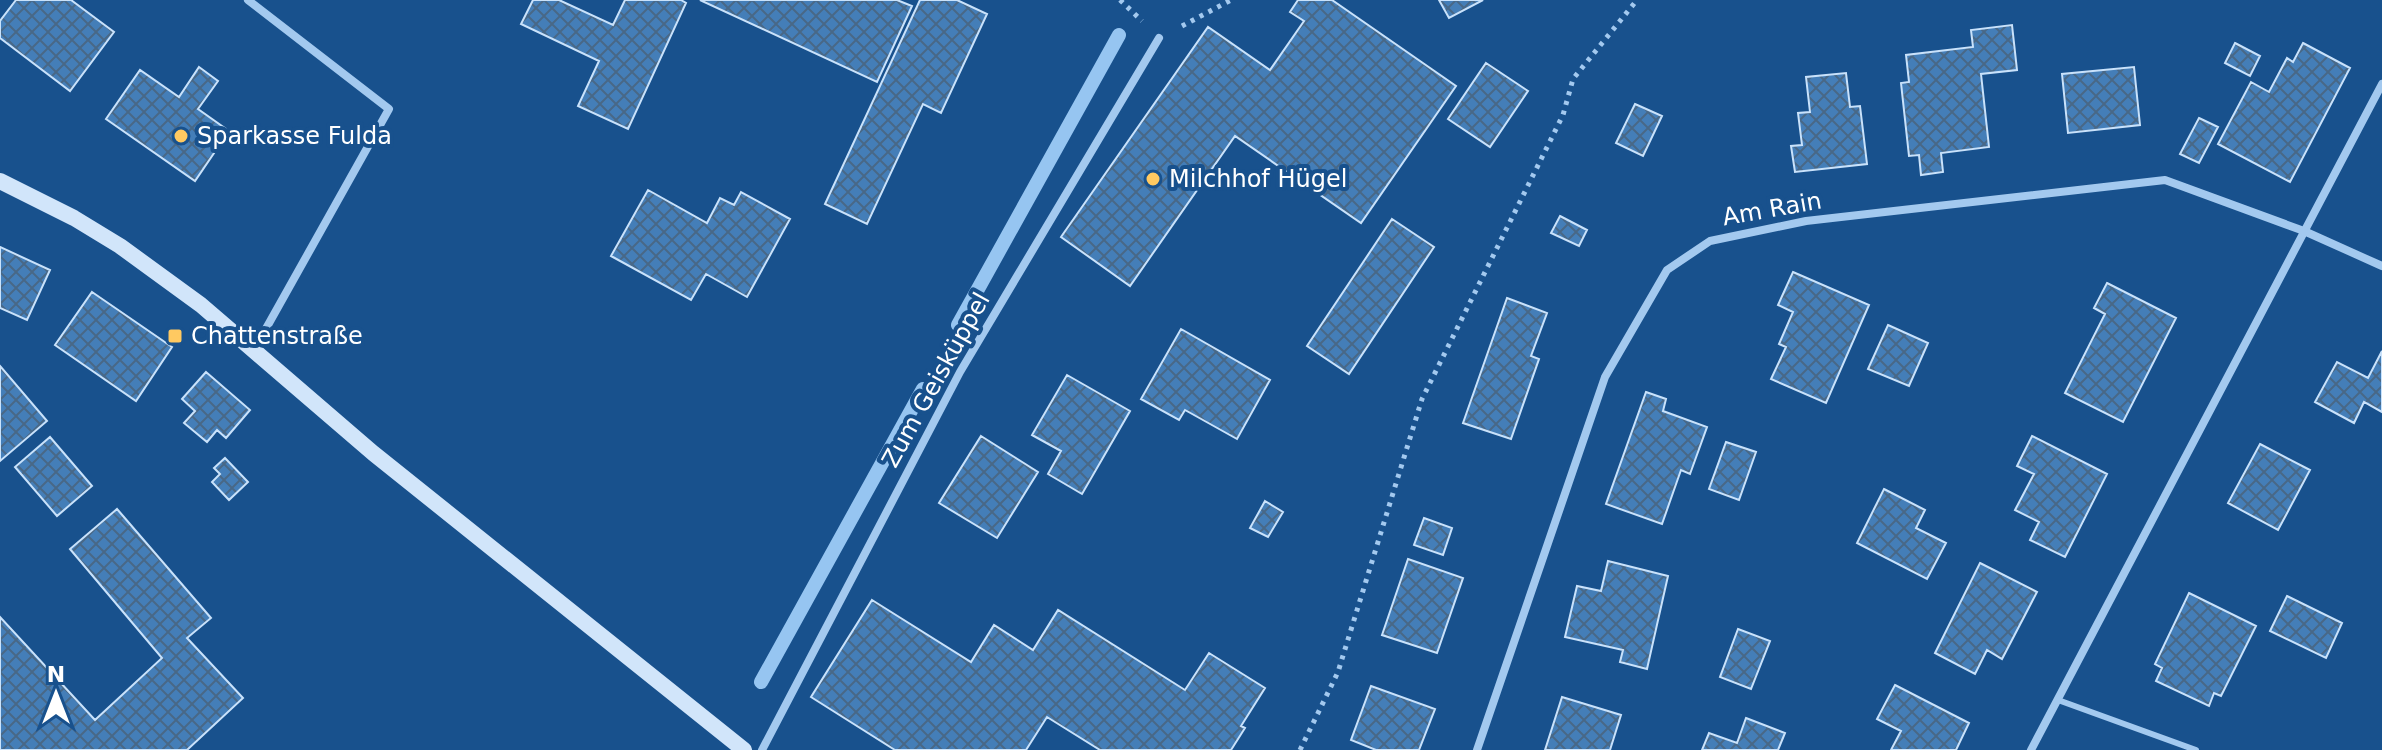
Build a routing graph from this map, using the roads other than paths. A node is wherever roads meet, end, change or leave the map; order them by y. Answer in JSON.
{"nodes":[{"id":1,"x":248,"y":0,"type":"edge"},
{"id":2,"x":1159,"y":38,"type":"road end"},
{"id":3,"x":2382,"y":84,"type":"edge"},
{"id":4,"x":0,"y":181,"type":"edge"},
{"id":5,"x":2304,"y":231,"type":"junction"},
{"id":6,"x":2382,"y":266,"type":"edge"},
{"id":7,"x":254,"y":350,"type":"junction"},
{"id":8,"x":2058,"y":700,"type":"junction"},
{"id":9,"x":744,"y":750,"type":"edge"},
{"id":10,"x":762,"y":750,"type":"edge"},
{"id":11,"x":1477,"y":750,"type":"edge"},
{"id":12,"x":2031,"y":750,"type":"edge"},
{"id":13,"x":2196,"y":750,"type":"edge"}],
"edges":[{"from":1,"to":7,"type":"street"},
{"from":2,"to":10,"type":"street","name":"Zum Geisküppel"},
{"from":3,"to":5,"type":"street"},
{"from":4,"to":7,"type":"street"},
{"from":5,"to":6,"type":"street","name":"Am Rain"},
{"from":5,"to":8,"type":"street"},
{"from":5,"to":11,"type":"street","name":"Am Rain"},
{"from":7,"to":9,"type":"street"},
{"from":8,"to":12,"type":"street"},
{"from":8,"to":13,"type":"lane"}]}
